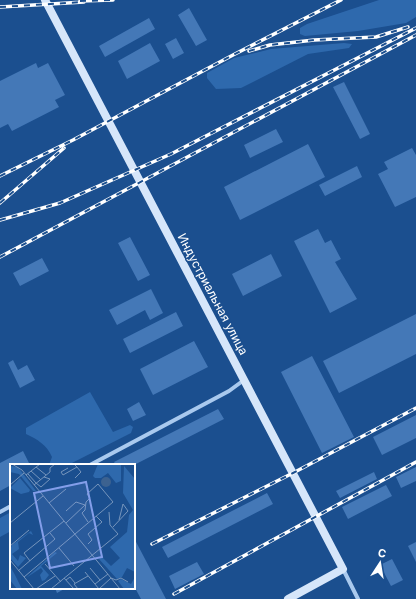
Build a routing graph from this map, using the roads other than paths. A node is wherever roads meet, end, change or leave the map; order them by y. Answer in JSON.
{"nodes":[{"id":1,"x":45,"y":0,"type":"edge"},
{"id":2,"x":244,"y":380,"type":"junction"},
{"id":3,"x":92,"y":464,"type":"edge"},
{"id":4,"x":10,"y":507,"type":"edge"},
{"id":5,"x":0,"y":512,"type":"edge"},
{"id":6,"x":343,"y":569,"type":"junction"},
{"id":7,"x":288,"y":599,"type":"edge"},
{"id":8,"x":358,"y":599,"type":"edge"}],
"edges":[{"from":1,"to":2,"type":"street","name":"Индустриальная улица"},
{"from":2,"to":3,"type":"street"},
{"from":2,"to":6,"type":"street","name":"Индустриальная улица"},
{"from":4,"to":5,"type":"street"},
{"from":6,"to":7,"type":"street"},
{"from":6,"to":8,"type":"street","name":"Индустриальная улица"}]}
